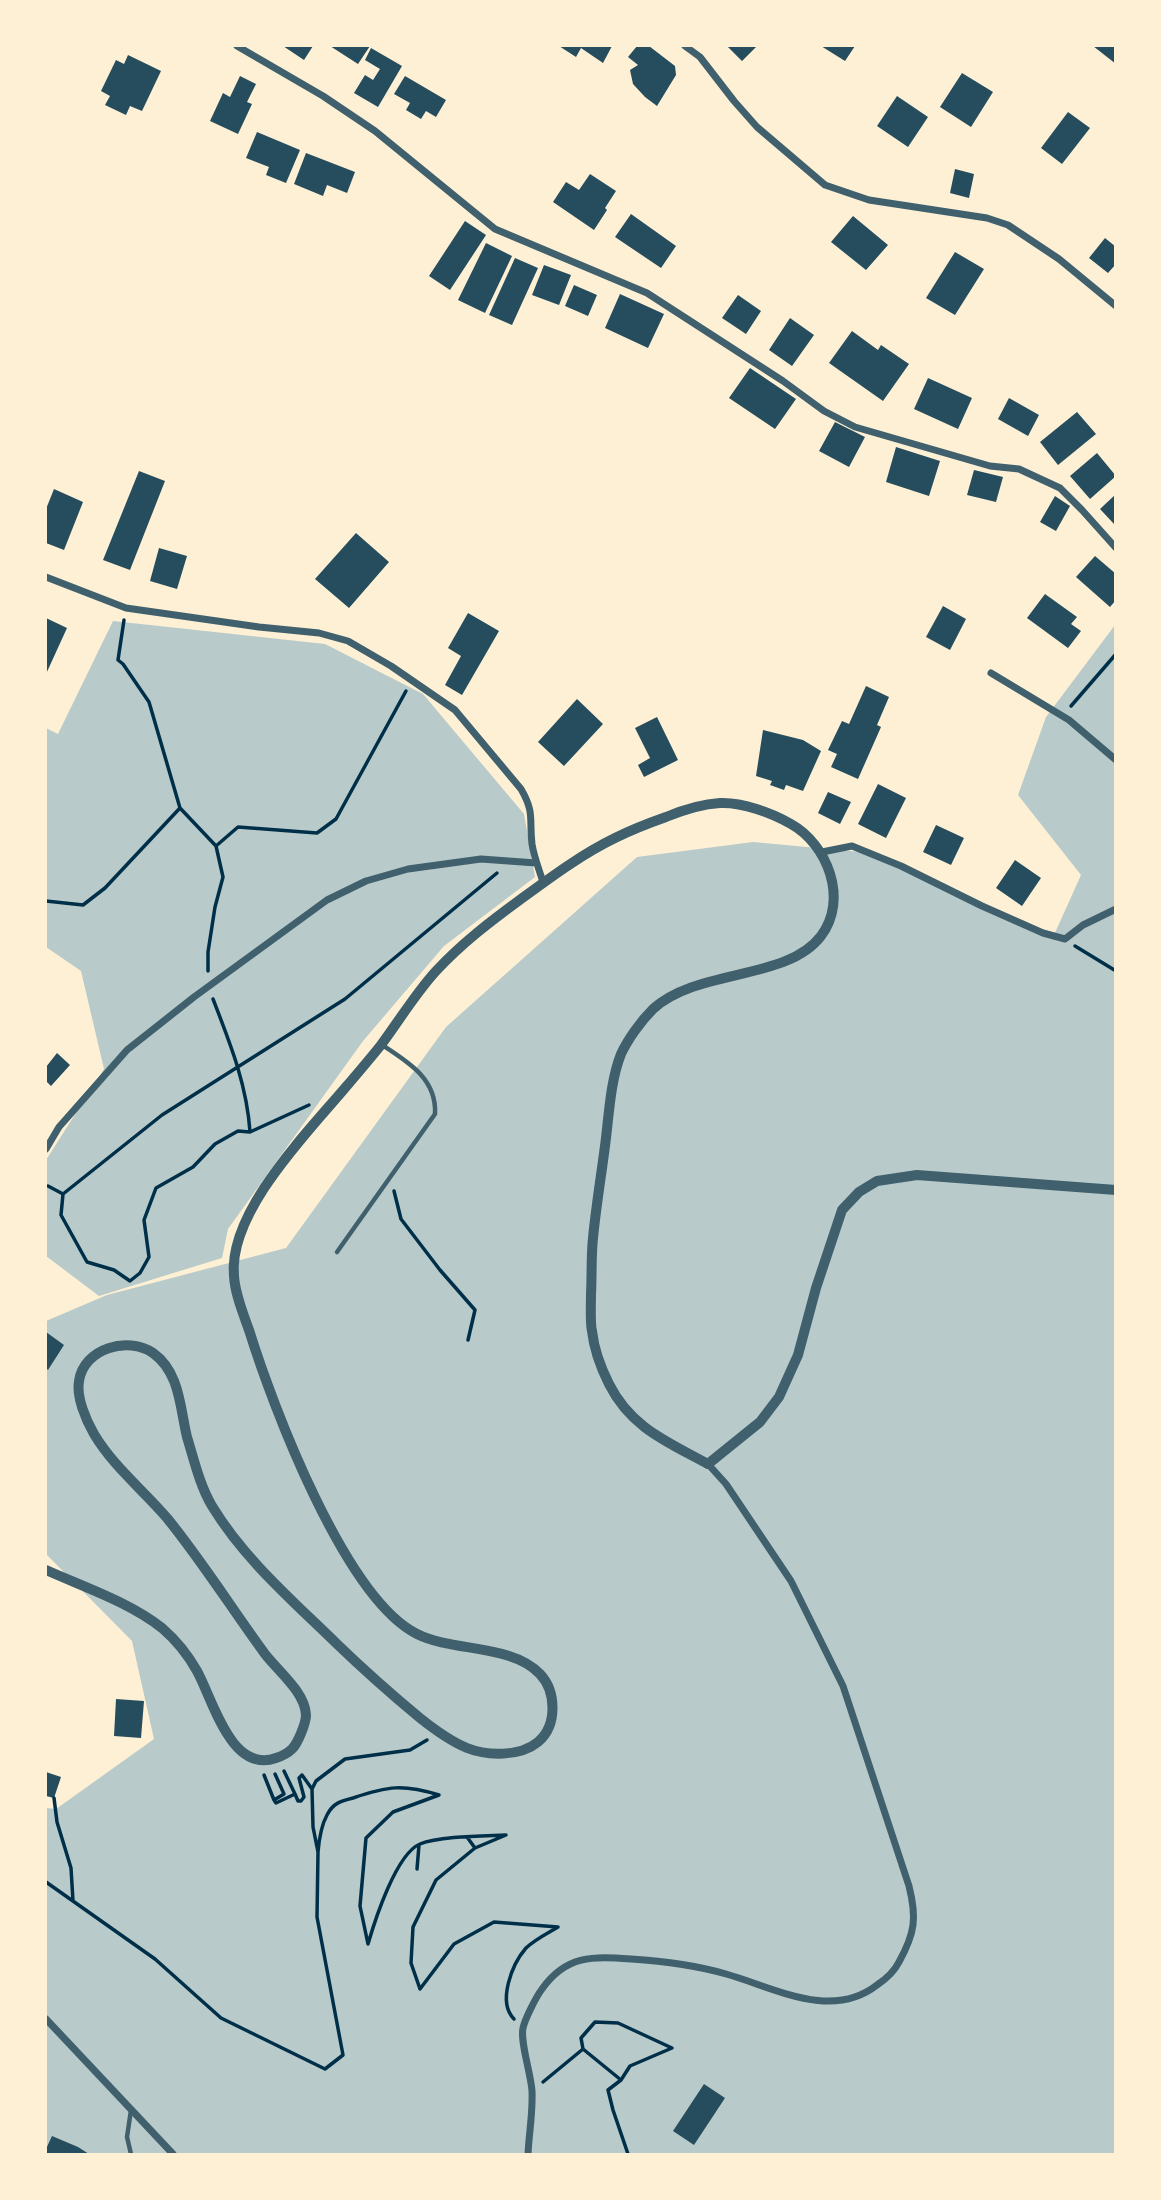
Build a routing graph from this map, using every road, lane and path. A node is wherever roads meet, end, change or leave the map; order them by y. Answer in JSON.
{"nodes":[{"id":1,"x":237,"y":46,"type":"edge"},
{"id":2,"x":685,"y":46,"type":"edge"},
{"id":3,"x":1115,"y":306,"type":"edge"},
{"id":4,"x":1115,"y":548,"type":"edge"},
{"id":5,"x":46,"y":577,"type":"edge"},
{"id":6,"x":125,"y":608,"type":"junction"},
{"id":7,"x":1115,"y":654,"type":"edge"},
{"id":8,"x":991,"y":673,"type":"dead end"},
{"id":9,"x":412,"y":680,"type":"junction"},
{"id":10,"x":1063,"y":717,"type":"junction"},
{"id":11,"x":1115,"y":760,"type":"edge"},
{"id":12,"x":180,"y":808,"type":"junction"},
{"id":13,"x":822,"y":852,"type":"junction"},
{"id":14,"x":512,"y":861,"type":"junction"},
{"id":15,"x":536,"y":863,"type":"junction"},
{"id":16,"x":544,"y":882,"type":"junction"},
{"id":17,"x":46,"y":901,"type":"edge"},
{"id":18,"x":1115,"y":909,"type":"edge"},
{"id":19,"x":1065,"y":939,"type":"junction"},
{"id":20,"x":1115,"y":971,"type":"edge"},
{"id":21,"x":382,"y":1044,"type":"junction"},
{"id":22,"x":335,"y":1100,"type":"junction"},
{"id":23,"x":46,"y":1149,"type":"edge"},
{"id":24,"x":391,"y":1176,"type":"junction"},
{"id":25,"x":48,"y":1186,"type":"dead end"},
{"id":26,"x":1115,"y":1190,"type":"edge"},
{"id":27,"x":63,"y":1194,"type":"junction"},
{"id":28,"x":337,"y":1252,"type":"dead end"},
{"id":29,"x":468,"y":1340,"type":"dead end"},
{"id":30,"x":708,"y":1464,"type":"junction"},
{"id":31,"x":46,"y":1570,"type":"edge"},
{"id":32,"x":439,"y":1732,"type":"junction"},
{"id":33,"x":280,"y":1765,"type":"dead end"},
{"id":34,"x":260,"y":1767,"type":"dead end"},
{"id":35,"x":275,"y":1773,"type":"dead end"},
{"id":36,"x":312,"y":1789,"type":"junction"},
{"id":37,"x":295,"y":1794,"type":"junction"},
{"id":38,"x":54,"y":1798,"type":"dead end"},
{"id":39,"x":274,"y":1800,"type":"junction"},
{"id":40,"x":467,"y":1838,"type":"junction"},
{"id":41,"x":419,"y":1845,"type":"junction"},
{"id":42,"x":475,"y":1848,"type":"junction"},
{"id":43,"x":318,"y":1852,"type":"junction"},
{"id":44,"x":417,"y":1869,"type":"dead end"},
{"id":45,"x":46,"y":1882,"type":"edge"},
{"id":46,"x":73,"y":1901,"type":"junction"},
{"id":47,"x":46,"y":2019,"type":"edge"},
{"id":48,"x":523,"y":2029,"type":"junction"},
{"id":49,"x":583,"y":2049,"type":"junction"},
{"id":50,"x":621,"y":2080,"type":"junction"},
{"id":51,"x":532,"y":2092,"type":"junction"},
{"id":52,"x":131,"y":2109,"type":"junction"},
{"id":53,"x":131,"y":2154,"type":"edge"},
{"id":54,"x":173,"y":2154,"type":"edge"},
{"id":55,"x":528,"y":2154,"type":"edge"},
{"id":56,"x":628,"y":2154,"type":"edge"}],
"edges":[{"from":1,"to":4,"type":"street"},
{"from":2,"to":3,"type":"street"},
{"from":5,"to":6,"type":"street"},
{"from":6,"to":9,"type":"street"},
{"from":6,"to":12,"type":"path"},
{"from":7,"to":10,"type":"path"},
{"from":8,"to":10,"type":"street"},
{"from":9,"to":12,"type":"path"},
{"from":9,"to":15,"type":"street"},
{"from":10,"to":11,"type":"street"},
{"from":12,"to":17,"type":"path"},
{"from":13,"to":16,"type":"street"},
{"from":13,"to":19,"type":"street"},
{"from":13,"to":30,"type":"street"},
{"from":14,"to":15,"type":"street"},
{"from":14,"to":23,"type":"street"},
{"from":14,"to":27,"type":"path"},
{"from":15,"to":16,"type":"street"},
{"from":16,"to":21,"type":"street"},
{"from":18,"to":19,"type":"street"},
{"from":19,"to":20,"type":"path"},
{"from":21,"to":22,"type":"street"},
{"from":21,"to":24,"type":"lane"},
{"from":22,"to":27,"type":"path"},
{"from":22,"to":32,"type":"street"},
{"from":24,"to":28,"type":"lane"},
{"from":24,"to":29,"type":"path"},
{"from":25,"to":27,"type":"path"},
{"from":26,"to":30,"type":"street"},
{"from":30,"to":48,"type":"street"},
{"from":31,"to":32,"type":"street"},
{"from":32,"to":36,"type":"path"},
{"from":33,"to":37,"type":"path"},
{"from":34,"to":39,"type":"path"},
{"from":35,"to":39,"type":"path"},
{"from":36,"to":37,"type":"path"},
{"from":36,"to":43,"type":"path"},
{"from":37,"to":39,"type":"path"},
{"from":38,"to":46,"type":"path"},
{"from":40,"to":41,"type":"path"},
{"from":40,"to":42,"type":"path"},
{"from":40,"to":42,"type":"path"},
{"from":41,"to":43,"type":"path"},
{"from":41,"to":44,"type":"path"},
{"from":42,"to":48,"type":"path"},
{"from":43,"to":46,"type":"path"},
{"from":45,"to":46,"type":"path"},
{"from":47,"to":52,"type":"street"},
{"from":48,"to":51,"type":"street"},
{"from":49,"to":50,"type":"path"},
{"from":49,"to":50,"type":"path"},
{"from":49,"to":51,"type":"path"},
{"from":50,"to":56,"type":"path"},
{"from":51,"to":55,"type":"street"},
{"from":52,"to":53,"type":"lane"},
{"from":52,"to":54,"type":"street"}]}
